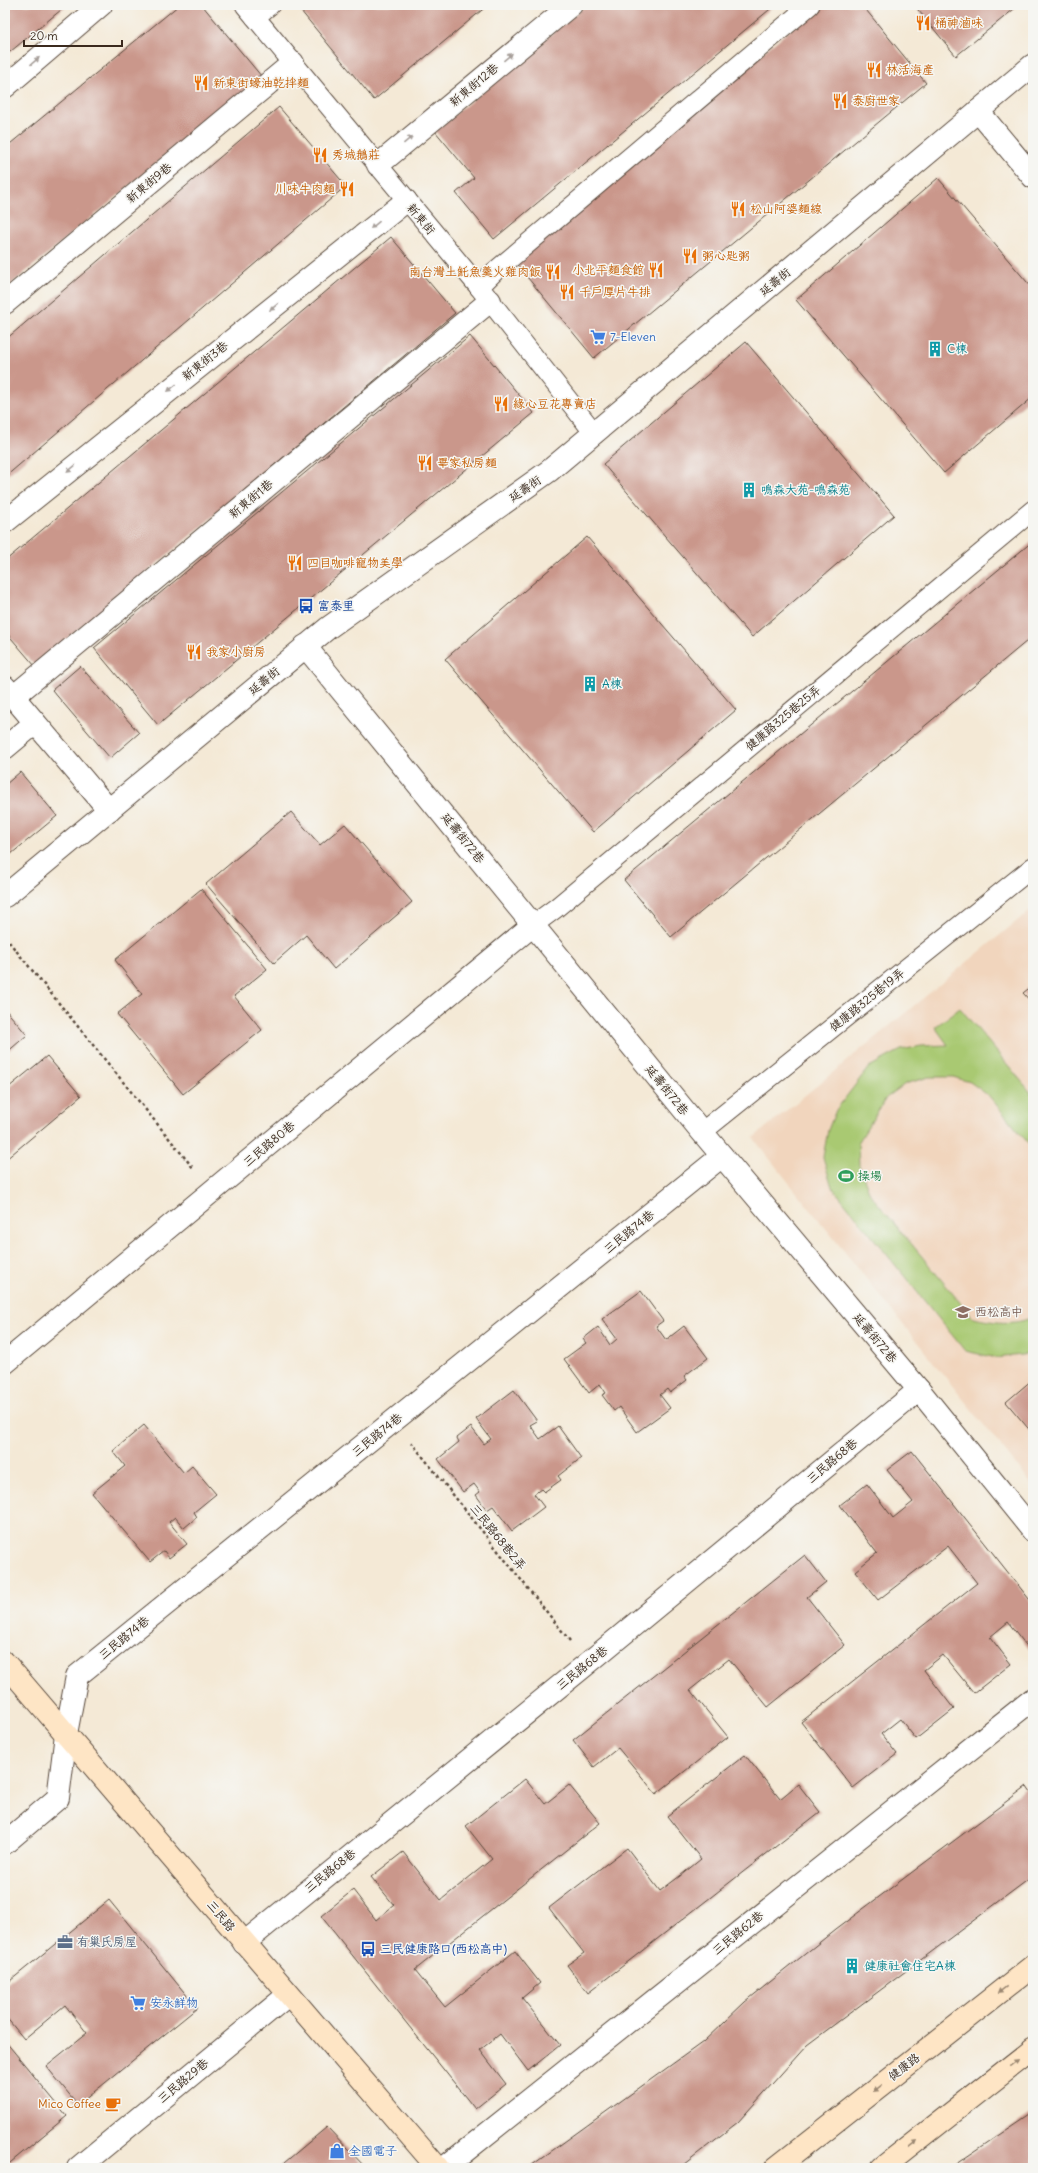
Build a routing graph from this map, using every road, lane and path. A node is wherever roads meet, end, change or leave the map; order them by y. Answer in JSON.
{"nodes":[{"id":1,"x":101,"y":5,"type":"edge"},
{"id":2,"x":270,"y":5,"type":"edge"},
{"id":3,"x":571,"y":5,"type":"edge"},
{"id":4,"x":810,"y":5,"type":"edge"},
{"id":5,"x":250,"y":11,"type":"edge"},
{"id":6,"x":293,"y":63,"type":"junction"},
{"id":7,"x":1033,"y":65,"type":"edge"},
{"id":8,"x":5,"y":87,"type":"edge"},
{"id":9,"x":978,"y":111,"type":"junction"},
{"id":10,"x":378,"y":165,"type":"junction"},
{"id":11,"x":1033,"y":176,"type":"edge"},
{"id":12,"x":406,"y":201,"type":"junction"},
{"id":13,"x":484,"y":294,"type":"junction"},
{"id":14,"x":5,"y":303,"type":"edge"},
{"id":15,"x":596,"y":434,"type":"junction"},
{"id":16,"x":1033,"y":510,"type":"edge"},
{"id":17,"x":5,"y":522,"type":"edge"},
{"id":18,"x":305,"y":646,"type":"junction"},
{"id":19,"x":9,"y":692,"type":"edge"},
{"id":20,"x":35,"y":723,"type":"junction"},
{"id":21,"x":5,"y":748,"type":"edge"},
{"id":22,"x":109,"y":810,"type":"junction"},
{"id":23,"x":1033,"y":868,"type":"edge"},
{"id":24,"x":5,"y":896,"type":"edge"},
{"id":25,"x":533,"y":925,"type":"junction"},
{"id":26,"x":5,"y":937,"type":"edge"},
{"id":27,"x":702,"y":1132,"type":"junction"},
{"id":28,"x":722,"y":1156,"type":"junction"},
{"id":29,"x":213,"y":1192,"type":"junction"},
{"id":30,"x":5,"y":1363,"type":"edge"},
{"id":31,"x":919,"y":1390,"type":"junction"},
{"id":32,"x":394,"y":1421,"type":"junction"},
{"id":33,"x":1033,"y":1531,"type":"edge"},
{"id":34,"x":5,"y":1663,"type":"edge"},
{"id":35,"x":588,"y":1663,"type":"junction"},
{"id":36,"x":1033,"y":1699,"type":"edge"},
{"id":37,"x":66,"y":1734,"type":"junction"},
{"id":38,"x":5,"y":1843,"type":"edge"},
{"id":39,"x":244,"y":1943,"type":"junction"},
{"id":40,"x":1033,"y":1966,"type":"edge"},
{"id":41,"x":288,"y":1995,"type":"junction"},
{"id":42,"x":1033,"y":2049,"type":"edge"},
{"id":43,"x":78,"y":2168,"type":"edge"},
{"id":44,"x":438,"y":2168,"type":"edge"},
{"id":45,"x":444,"y":2168,"type":"edge"},
{"id":46,"x":776,"y":2168,"type":"edge"},
{"id":47,"x":882,"y":2168,"type":"edge"}],
"edges":[{"from":8,"to":1,"type":"street","one_way":true},
{"from":2,"to":5,"type":"lane"},
{"from":10,"to":3,"type":"street","name":"新東街12巷","one_way":true},
{"from":4,"to":13,"type":"lane"},
{"from":5,"to":6,"type":"lane","name":"新東街"},
{"from":6,"to":10,"type":"lane","name":"新東街"},
{"from":6,"to":14,"type":"street","name":"新東街9巷"},
{"from":7,"to":9,"type":"street","name":"延壽街"},
{"from":9,"to":11,"type":"street"},
{"from":9,"to":15,"type":"street","name":"延壽街"},
{"from":10,"to":12,"type":"lane","name":"新東街"},
{"from":12,"to":13,"type":"lane","name":"新東街"},
{"from":12,"to":17,"type":"street","name":"新東街3巷","one_way":true},
{"from":13,"to":15,"type":"lane","name":"新東街"},
{"from":13,"to":19,"type":"street","name":"新東街1巷"},
{"from":15,"to":18,"type":"street","name":"延壽街"},
{"from":16,"to":25,"type":"lane","name":"健康路325巷25弄"},
{"from":18,"to":22,"type":"street","name":"延壽街"},
{"from":18,"to":25,"type":"street","name":"延壽街72巷"},
{"from":19,"to":20,"type":"street"},
{"from":20,"to":21,"type":"street"},
{"from":20,"to":22,"type":"street"},
{"from":22,"to":24,"type":"street","name":"延壽街"},
{"from":23,"to":27,"type":"lane","name":"健康路325巷19弄"},
{"from":25,"to":27,"type":"street","name":"延壽街72巷"},
{"from":25,"to":29,"type":"street","name":"三民路80巷"},
{"from":26,"to":29,"type":"path"},
{"from":27,"to":28,"type":"street","name":"延壽街72巷"},
{"from":28,"to":31,"type":"street","name":"延壽街72巷"},
{"from":28,"to":32,"type":"street","name":"三民路74巷"},
{"from":29,"to":30,"type":"street","name":"三民路80巷"},
{"from":31,"to":33,"type":"street","name":"延壽街72巷"},
{"from":31,"to":35,"type":"street","name":"三民路68巷"},
{"from":32,"to":35,"type":"path","name":"三民路68巷2弄"},
{"from":32,"to":37,"type":"street","name":"三民路74巷"},
{"from":34,"to":37,"type":"street","name":"三民路"},
{"from":35,"to":39,"type":"street","name":"三民路68巷"},
{"from":36,"to":45,"type":"street","name":"三民路62巷"},
{"from":37,"to":38,"type":"street","name":"三民路74巷"},
{"from":37,"to":39,"type":"street","name":"三民路"},
{"from":39,"to":41,"type":"street","name":"三民路"},
{"from":40,"to":46,"type":"street","name":"健康路","one_way":true},
{"from":41,"to":43,"type":"street","name":"三民路29巷"},
{"from":41,"to":44,"type":"street","name":"三民路"},
{"from":47,"to":42,"type":"street","one_way":true}]}
